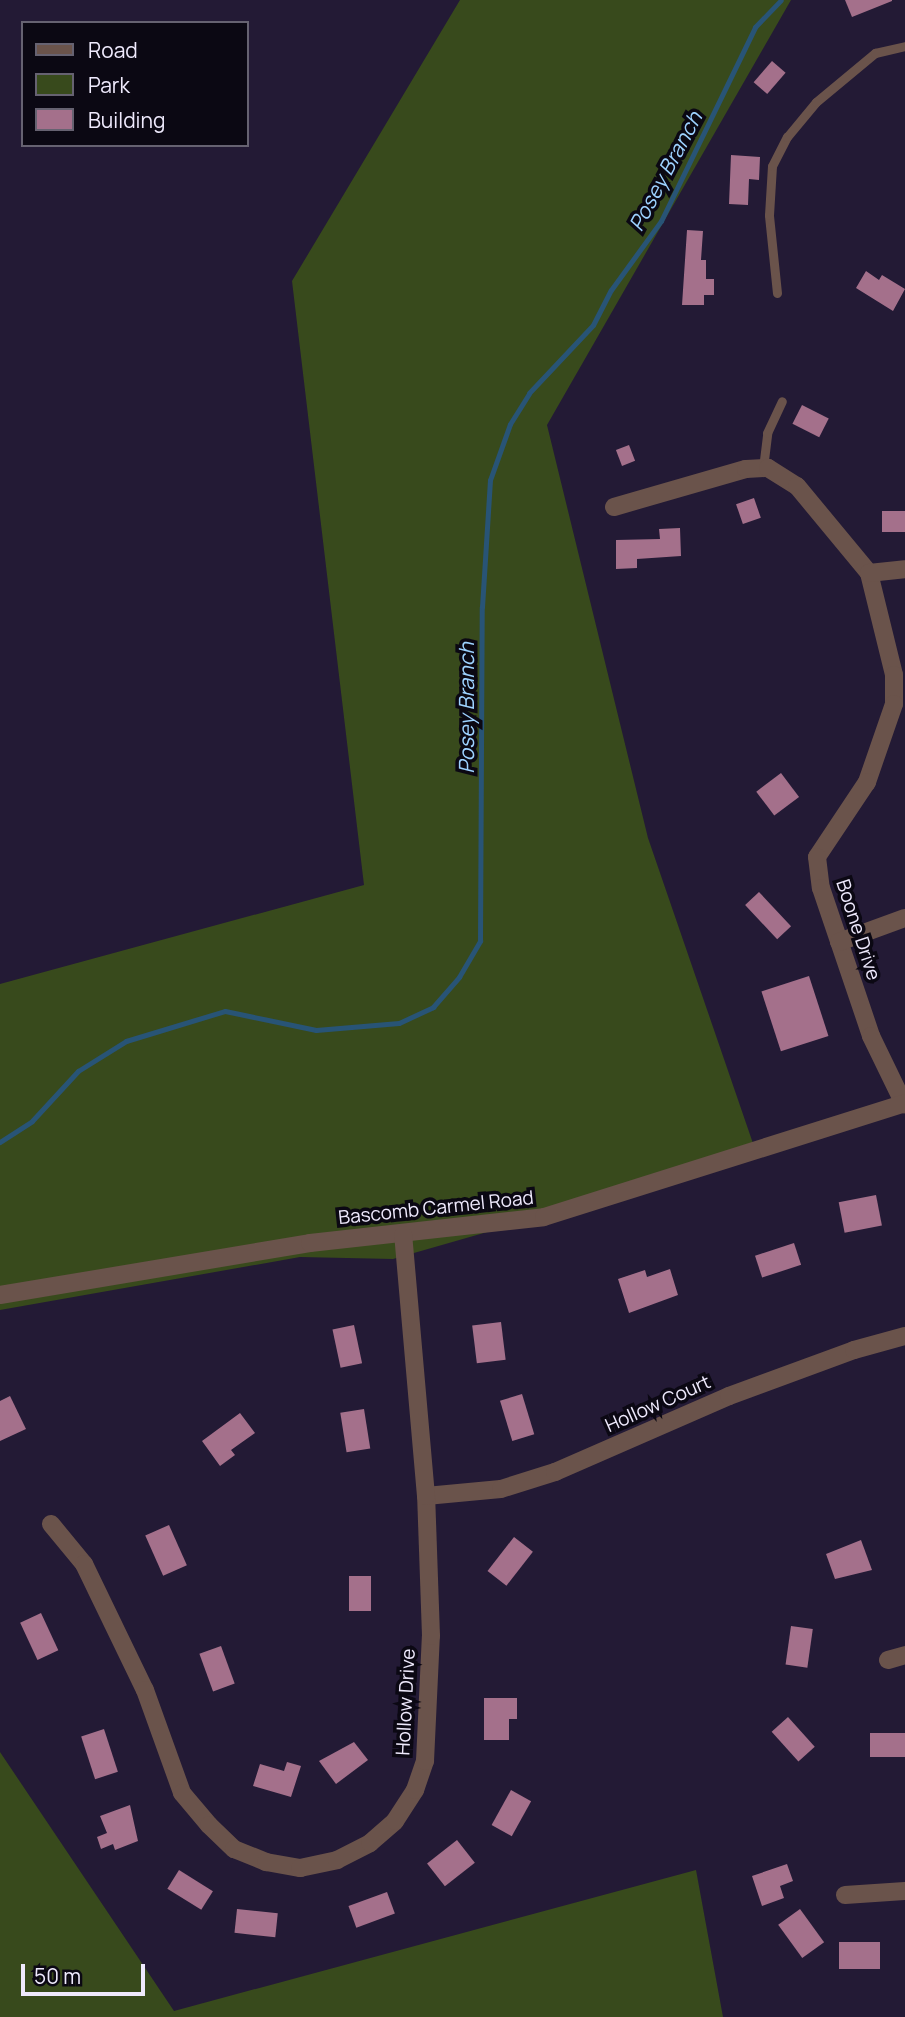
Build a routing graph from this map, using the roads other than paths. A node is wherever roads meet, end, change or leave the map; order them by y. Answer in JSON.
{"nodes":[{"id":1,"x":905,"y":46,"type":"edge"},
{"id":2,"x":777,"y":293,"type":"dead end"},
{"id":3,"x":782,"y":401,"type":"dead end"},
{"id":4,"x":763,"y":468,"type":"junction"},
{"id":5,"x":614,"y":507,"type":"dead end"},
{"id":6,"x":905,"y":569,"type":"edge"},
{"id":7,"x":869,"y":573,"type":"junction"},
{"id":8,"x":905,"y":918,"type":"edge"},
{"id":9,"x":839,"y":942,"type":"junction"},
{"id":10,"x":904,"y":1104,"type":"edge"},
{"id":11,"x":403,"y":1235,"type":"junction"},
{"id":12,"x":0,"y":1295,"type":"edge"},
{"id":13,"x":905,"y":1336,"type":"edge"},
{"id":14,"x":426,"y":1496,"type":"junction"},
{"id":15,"x":51,"y":1524,"type":"dead end"},
{"id":16,"x":905,"y":1891,"type":"edge"},
{"id":17,"x":845,"y":1895,"type":"dead end"}],
"edges":[{"from":1,"to":2,"type":"lane"},
{"from":3,"to":4,"type":"lane"},
{"from":4,"to":5,"type":"street"},
{"from":4,"to":7,"type":"street"},
{"from":6,"to":7,"type":"street"},
{"from":7,"to":9,"type":"street","name":"Boone Drive"},
{"from":8,"to":9,"type":"street"},
{"from":9,"to":10,"type":"street","name":"Boone Drive"},
{"from":10,"to":11,"type":"street","name":"Bascomb Carmel Road"},
{"from":11,"to":12,"type":"street","name":"Bascomb Carmel Road"},
{"from":11,"to":14,"type":"street","name":"Hollow Drive"},
{"from":13,"to":14,"type":"street","name":"Hollow Court"},
{"from":14,"to":15,"type":"street","name":"Hollow Drive"},
{"from":16,"to":17,"type":"street"}]}
